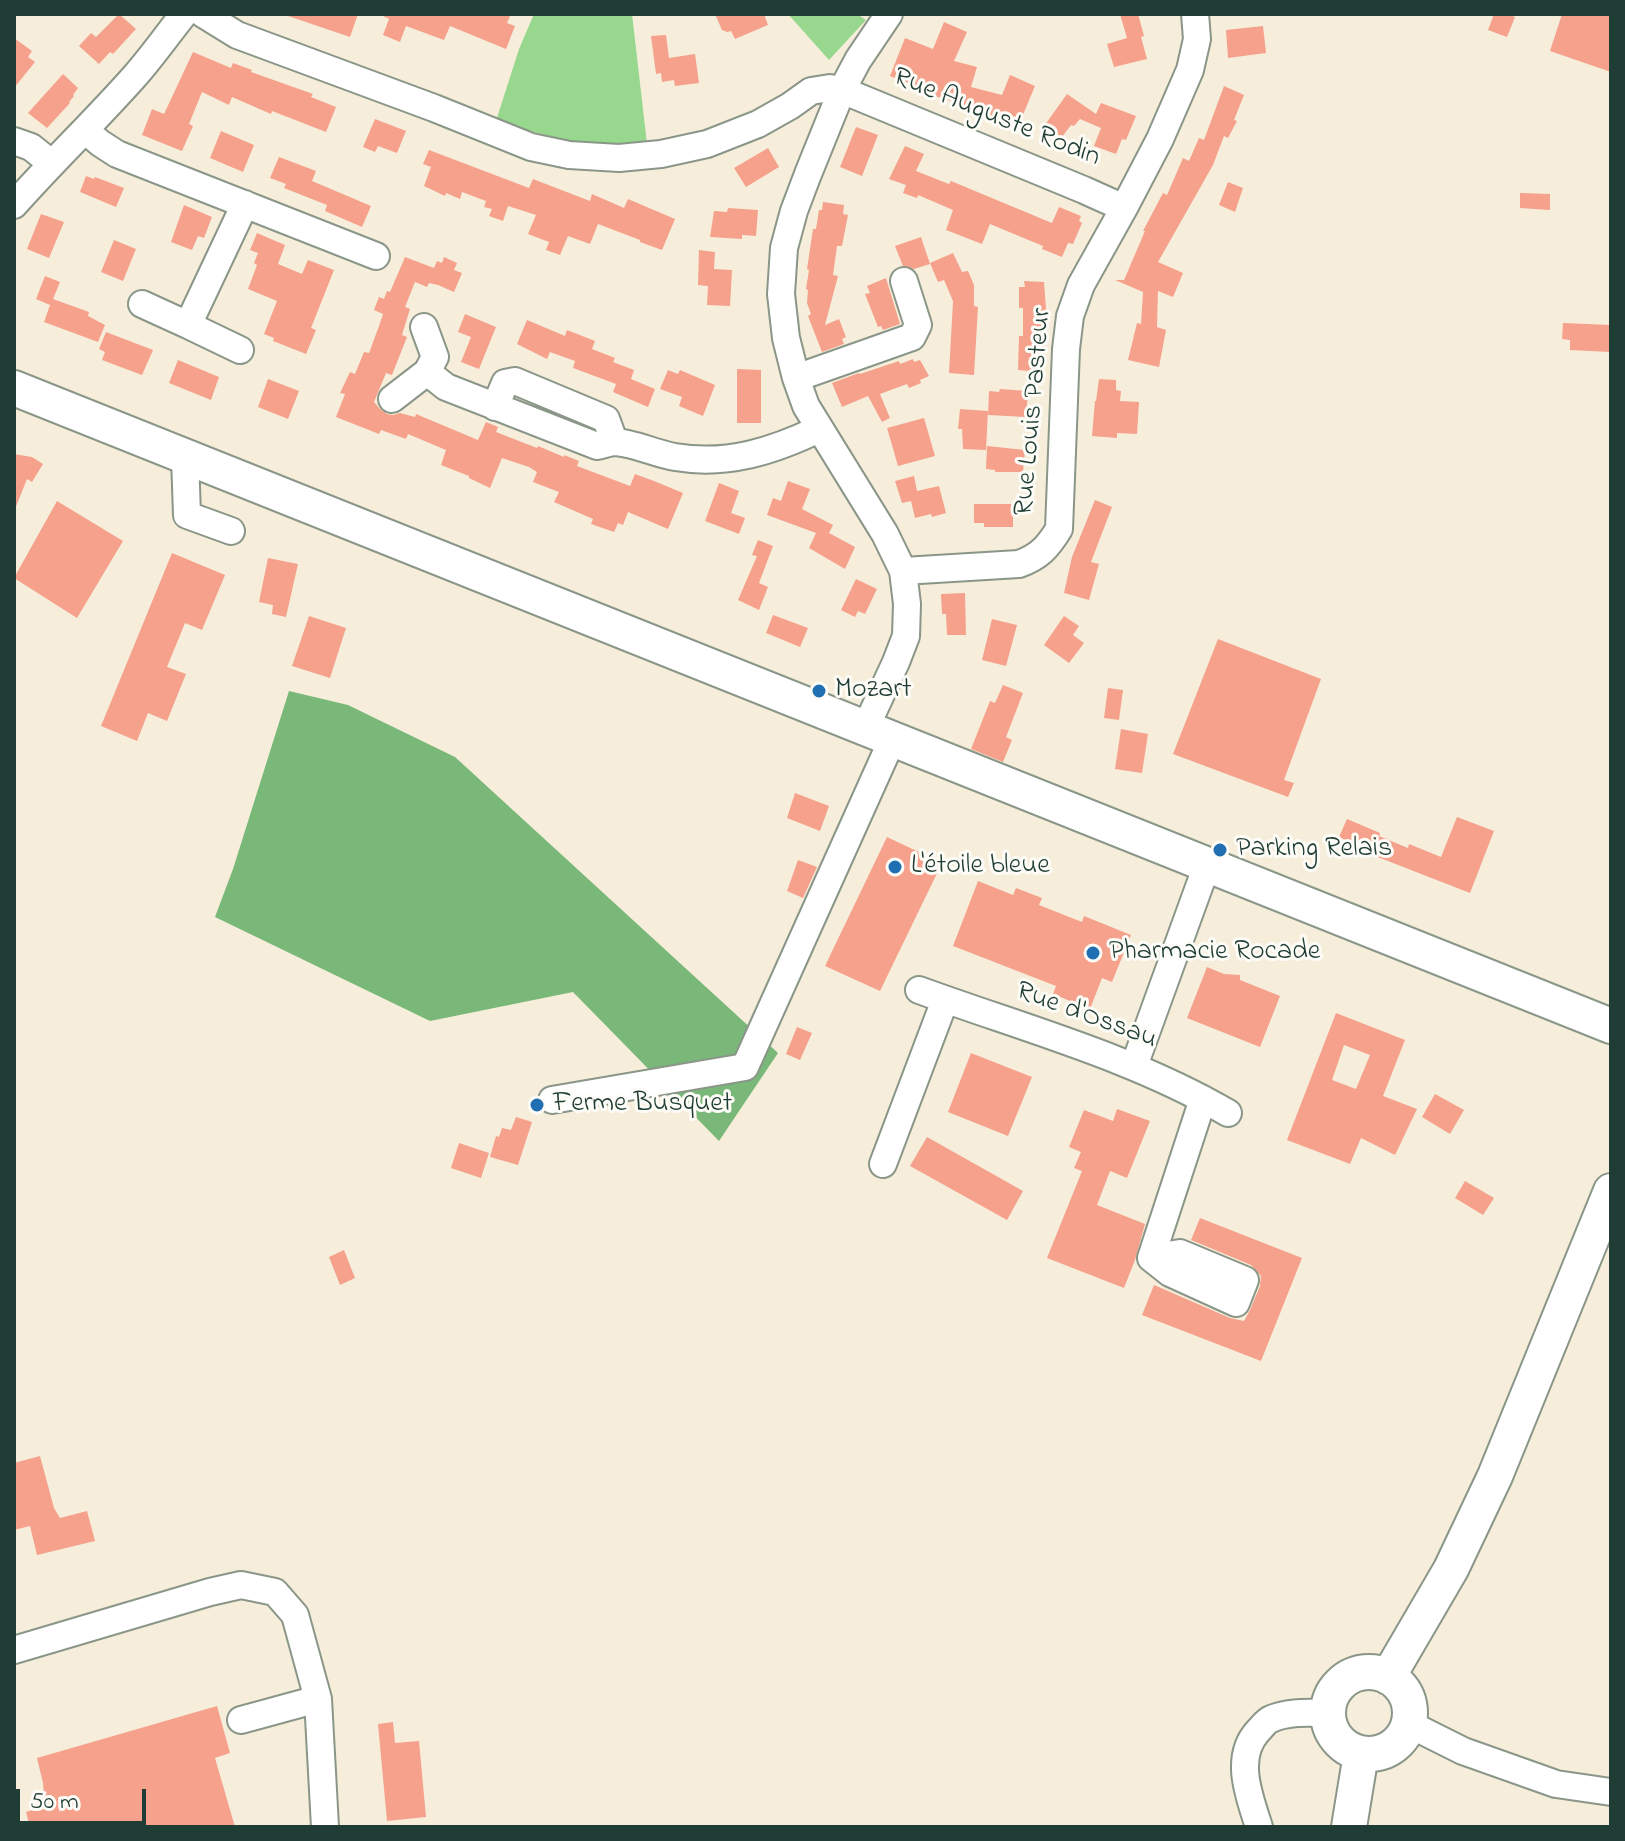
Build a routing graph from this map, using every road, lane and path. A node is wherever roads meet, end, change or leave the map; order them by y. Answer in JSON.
{"nodes":[{"id":1,"x":203,"y":14,"type":"edge"},
{"id":2,"x":889,"y":14,"type":"edge"},
{"id":3,"x":1195,"y":14,"type":"edge"},
{"id":4,"x":175,"y":17,"type":"edge"},
{"id":5,"x":842,"y":90,"type":"junction"},
{"id":6,"x":85,"y":130,"type":"junction"},
{"id":7,"x":14,"y":141,"type":"edge"},
{"id":8,"x":51,"y":163,"type":"junction"},
{"id":9,"x":245,"y":204,"type":"junction"},
{"id":10,"x":14,"y":205,"type":"edge"},
{"id":11,"x":1124,"y":208,"type":"junction"},
{"id":12,"x":376,"y":256,"type":"dead end"},
{"id":13,"x":904,"y":281,"type":"dead end"},
{"id":14,"x":142,"y":304,"type":"dead end"},
{"id":15,"x":188,"y":325,"type":"junction"},
{"id":16,"x":424,"y":327,"type":"dead end"},
{"id":17,"x":240,"y":350,"type":"dead end"},
{"id":18,"x":427,"y":372,"type":"junction"},
{"id":19,"x":796,"y":378,"type":"junction"},
{"id":20,"x":14,"y":388,"type":"edge"},
{"id":21,"x":392,"y":399,"type":"dead end"},
{"id":22,"x":819,"y":429,"type":"junction"},
{"id":23,"x":185,"y":457,"type":"junction"},
{"id":24,"x":231,"y":531,"type":"dead end"},
{"id":25,"x":903,"y":571,"type":"junction"},
{"id":26,"x":878,"y":735,"type":"junction"},
{"id":27,"x":1207,"y":865,"type":"junction"},
{"id":28,"x":919,"y":990,"type":"dead end"},
{"id":29,"x":945,"y":1000,"type":"junction"},
{"id":30,"x":1597,"y":1020,"type":"edge"},
{"id":31,"x":1134,"y":1066,"type":"junction"},
{"id":32,"x":1203,"y":1099,"type":"junction"},
{"id":33,"x":552,"y":1100,"type":"dead end"},
{"id":34,"x":1228,"y":1113,"type":"dead end"},
{"id":35,"x":883,"y":1164,"type":"dead end"},
{"id":36,"x":1611,"y":1191,"type":"edge"},
{"id":37,"x":1151,"y":1258,"type":"dead end"},
{"id":38,"x":14,"y":1650,"type":"edge"},
{"id":39,"x":1388,"y":1677,"type":"junction"},
{"id":40,"x":318,"y":1699,"type":"junction"},
{"id":41,"x":1327,"y":1713,"type":"junction"},
{"id":42,"x":241,"y":1720,"type":"dead end"},
{"id":43,"x":1409,"y":1724,"type":"junction"},
{"id":44,"x":1361,"y":1754,"type":"junction"},
{"id":45,"x":1611,"y":1792,"type":"edge"},
{"id":46,"x":325,"y":1827,"type":"edge"},
{"id":47,"x":1259,"y":1827,"type":"edge"},
{"id":48,"x":1349,"y":1827,"type":"edge"}],
"edges":[{"from":1,"to":5,"type":"street"},
{"from":2,"to":5,"type":"street"},
{"from":3,"to":11,"type":"street","name":"Rue Louis Pasteur"},
{"from":4,"to":6,"type":"street"},
{"from":5,"to":11,"type":"street","name":"Rue Auguste Rodin"},
{"from":5,"to":19,"type":"street"},
{"from":6,"to":8,"type":"street"},
{"from":6,"to":9,"type":"street"},
{"from":7,"to":8,"type":"street"},
{"from":8,"to":10,"type":"street"},
{"from":9,"to":12,"type":"street"},
{"from":9,"to":15,"type":"street"},
{"from":11,"to":25,"type":"street","name":"Rue Louis Pasteur"},
{"from":13,"to":19,"type":"street"},
{"from":14,"to":15,"type":"street"},
{"from":15,"to":17,"type":"street"},
{"from":16,"to":18,"type":"street"},
{"from":18,"to":21,"type":"street"},
{"from":18,"to":22,"type":"street"},
{"from":19,"to":22,"type":"street"},
{"from":20,"to":23,"type":"main road"},
{"from":22,"to":25,"type":"street"},
{"from":23,"to":24,"type":"street"},
{"from":23,"to":26,"type":"main road"},
{"from":25,"to":26,"type":"street"},
{"from":26,"to":27,"type":"main road"},
{"from":26,"to":33,"type":"street"},
{"from":27,"to":30,"type":"main road"},
{"from":27,"to":31,"type":"street"},
{"from":28,"to":29,"type":"street","name":"Rue d'Ossau"},
{"from":29,"to":31,"type":"street","name":"Rue d'Ossau"},
{"from":29,"to":35,"type":"street"},
{"from":31,"to":32,"type":"street","name":"Rue d'Ossau"},
{"from":32,"to":34,"type":"street","name":"Rue d'Ossau"},
{"from":32,"to":37,"type":"street"},
{"from":36,"to":39,"type":"main road"},
{"from":38,"to":40,"type":"street"},
{"from":39,"to":41,"type":"main road"},
{"from":39,"to":43,"type":"main road"},
{"from":40,"to":42,"type":"street"},
{"from":40,"to":46,"type":"street"},
{"from":41,"to":44,"type":"main road"},
{"from":41,"to":47,"type":"street"},
{"from":43,"to":44,"type":"main road"},
{"from":43,"to":45,"type":"street"},
{"from":44,"to":48,"type":"main road"}]}
